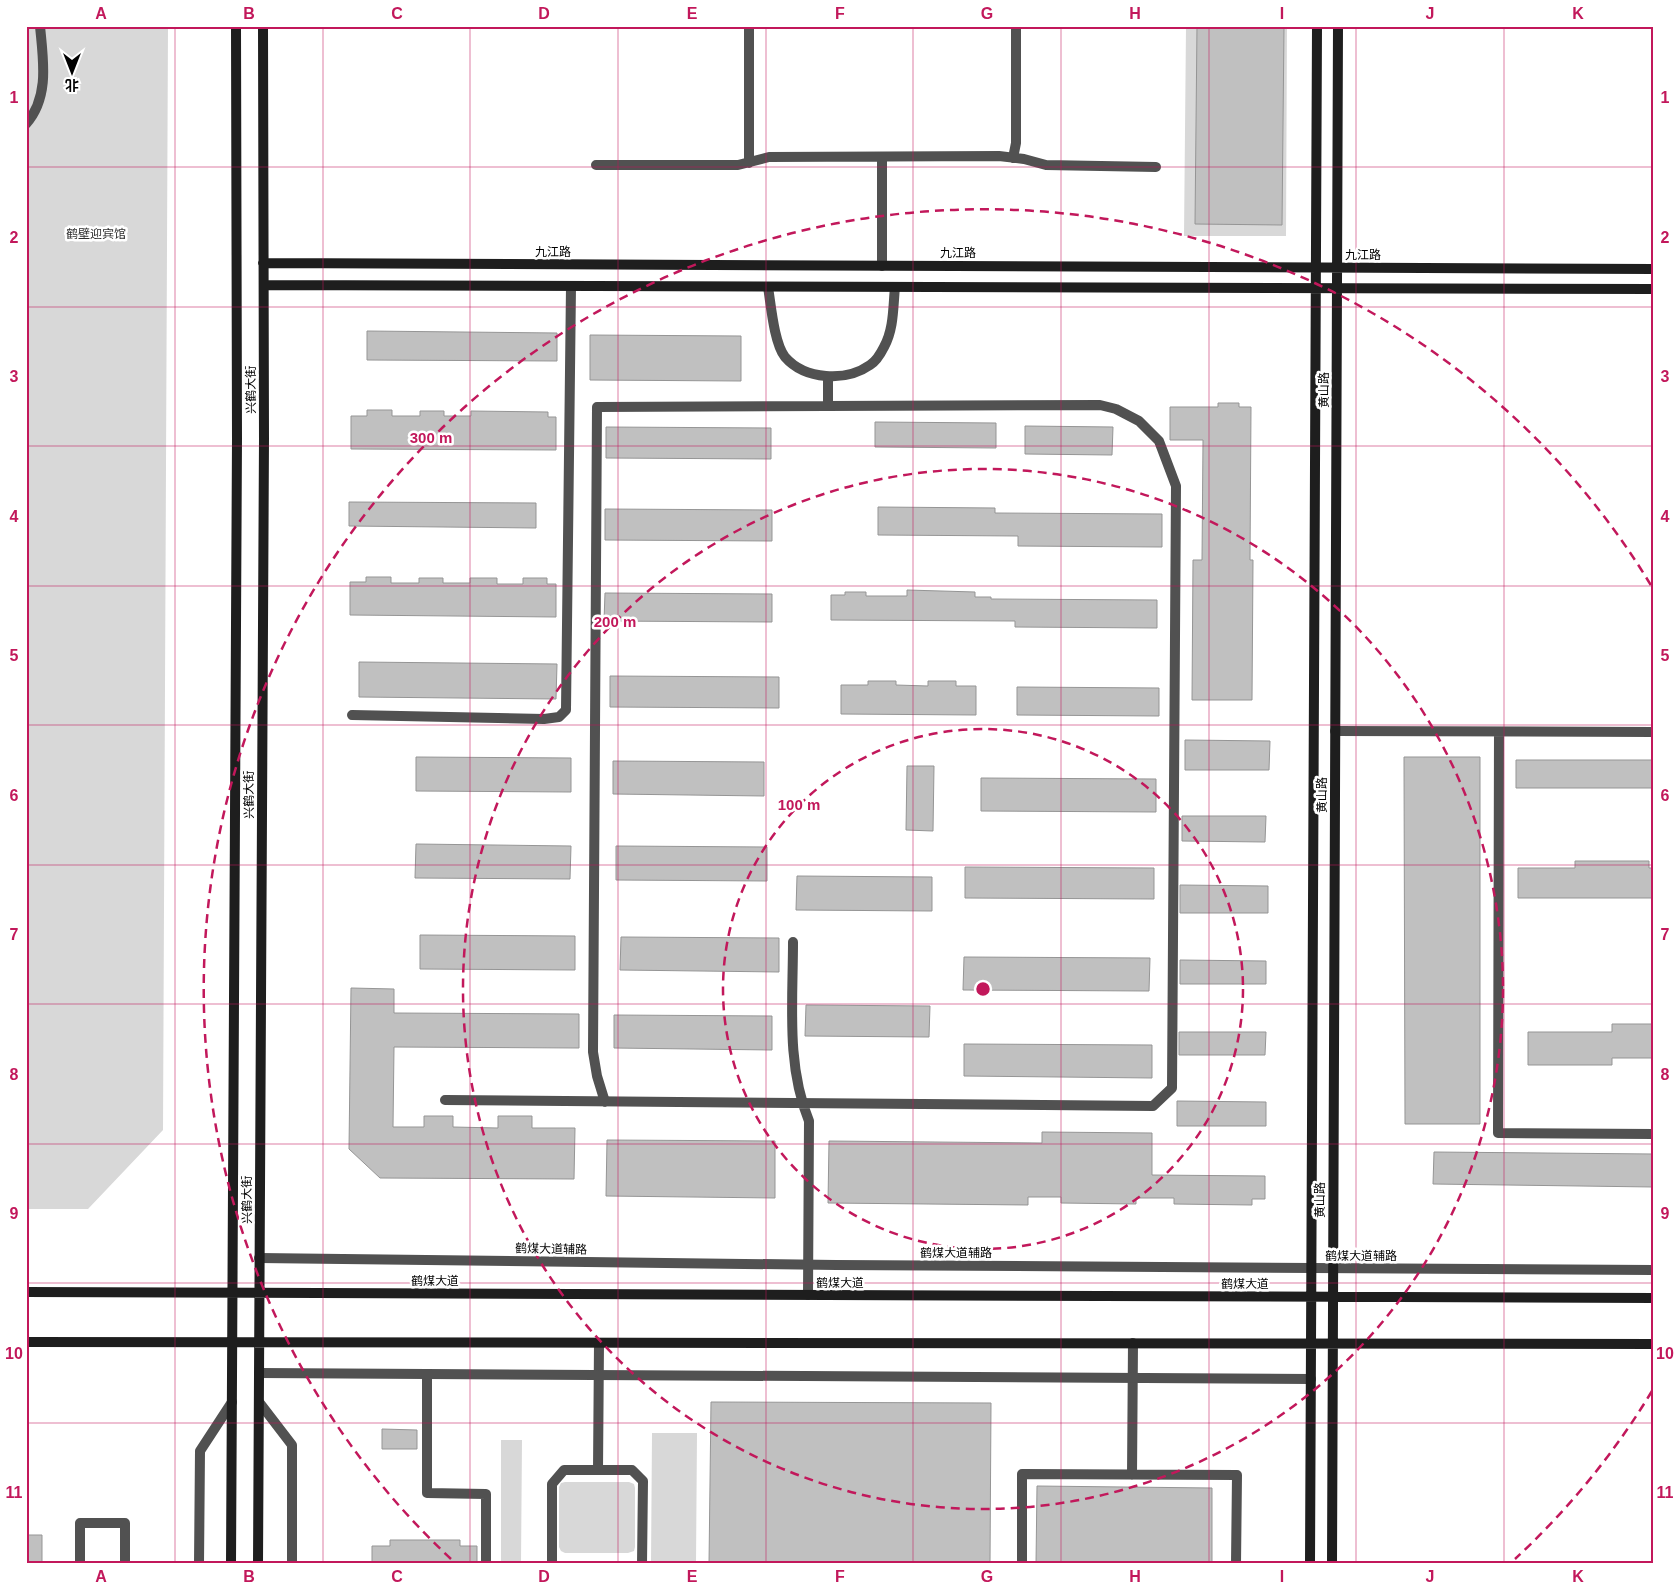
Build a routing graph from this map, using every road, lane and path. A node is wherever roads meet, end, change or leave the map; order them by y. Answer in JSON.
{"nodes":[{"id":1,"x":40,"y":26,"type":"edge"},
{"id":2,"x":236,"y":26,"type":"edge"},
{"id":3,"x":263,"y":26,"type":"edge"},
{"id":4,"x":749,"y":26,"type":"edge"},
{"id":5,"x":1016,"y":26,"type":"edge"},
{"id":6,"x":1317,"y":26,"type":"edge"},
{"id":7,"x":1338,"y":26,"type":"edge"},
{"id":8,"x":26,"y":124,"type":"edge"},
{"id":9,"x":882,"y":157,"type":"junction"},
{"id":10,"x":1013,"y":158,"type":"junction"},
{"id":11,"x":749,"y":163,"type":"junction"},
{"id":12,"x":596,"y":165,"type":"dead end"},
{"id":13,"x":1156,"y":168,"type":"dead end"},
{"id":14,"x":263,"y":263,"type":"junction"},
{"id":15,"x":882,"y":266,"type":"junction"},
{"id":16,"x":1316,"y":268,"type":"junction"},
{"id":17,"x":1337,"y":268,"type":"junction"},
{"id":18,"x":1653,"y":269,"type":"edge"},
{"id":19,"x":264,"y":286,"type":"junction"},
{"id":20,"x":571,"y":286,"type":"junction"},
{"id":21,"x":768,"y":287,"type":"junction"},
{"id":22,"x":895,"y":287,"type":"junction"},
{"id":23,"x":1316,"y":288,"type":"junction"},
{"id":24,"x":1337,"y":288,"type":"junction"},
{"id":25,"x":1653,"y":289,"type":"edge"},
{"id":26,"x":828,"y":377,"type":"junction"},
{"id":27,"x":828,"y":406,"type":"junction"},
{"id":28,"x":352,"y":715,"type":"dead end"},
{"id":29,"x":1335,"y":731,"type":"junction"},
{"id":30,"x":1499,"y":732,"type":"junction"},
{"id":31,"x":1653,"y":732,"type":"edge"},
{"id":32,"x":793,"y":942,"type":"dead end"},
{"id":33,"x":445,"y":1100,"type":"dead end"},
{"id":34,"x":605,"y":1102,"type":"junction"},
{"id":35,"x":802,"y":1103,"type":"junction"},
{"id":36,"x":1653,"y":1134,"type":"edge"},
{"id":37,"x":259,"y":1258,"type":"junction"},
{"id":38,"x":809,"y":1264,"type":"junction"},
{"id":39,"x":1311,"y":1269,"type":"junction"},
{"id":40,"x":1333,"y":1269,"type":"junction"},
{"id":41,"x":1653,"y":1270,"type":"edge"},
{"id":42,"x":26,"y":1292,"type":"edge"},
{"id":43,"x":232,"y":1293,"type":"junction"},
{"id":44,"x":259,"y":1293,"type":"junction"},
{"id":45,"x":808,"y":1295,"type":"junction"},
{"id":46,"x":1311,"y":1297,"type":"junction"},
{"id":47,"x":1333,"y":1297,"type":"junction"},
{"id":48,"x":1653,"y":1298,"type":"edge"},
{"id":49,"x":26,"y":1342,"type":"edge"},
{"id":50,"x":232,"y":1342,"type":"junction"},
{"id":51,"x":259,"y":1342,"type":"junction"},
{"id":52,"x":599,"y":1343,"type":"junction"},
{"id":53,"x":1133,"y":1343,"type":"junction"},
{"id":54,"x":1311,"y":1344,"type":"junction"},
{"id":55,"x":1332,"y":1344,"type":"junction"},
{"id":56,"x":1653,"y":1344,"type":"edge"},
{"id":57,"x":259,"y":1373,"type":"junction"},
{"id":58,"x":427,"y":1374,"type":"junction"},
{"id":59,"x":599,"y":1374,"type":"junction"},
{"id":60,"x":1132,"y":1378,"type":"junction"},
{"id":61,"x":1310,"y":1379,"type":"junction"},
{"id":62,"x":232,"y":1402,"type":"junction"},
{"id":63,"x":259,"y":1402,"type":"junction"},
{"id":64,"x":598,"y":1470,"type":"junction"},
{"id":65,"x":1132,"y":1475,"type":"junction"},
{"id":66,"x":80,"y":1564,"type":"edge"},
{"id":67,"x":125,"y":1564,"type":"edge"},
{"id":68,"x":200,"y":1564,"type":"edge"},
{"id":69,"x":231,"y":1564,"type":"edge"},
{"id":70,"x":258,"y":1564,"type":"edge"},
{"id":71,"x":292,"y":1564,"type":"edge"},
{"id":72,"x":486,"y":1564,"type":"edge"},
{"id":73,"x":552,"y":1564,"type":"edge"},
{"id":74,"x":642,"y":1564,"type":"edge"},
{"id":75,"x":1022,"y":1564,"type":"edge"},
{"id":76,"x":1236,"y":1564,"type":"edge"},
{"id":77,"x":1310,"y":1564,"type":"edge"},
{"id":78,"x":1332,"y":1564,"type":"edge"}],
"edges":[{"from":1,"to":8,"type":"street"},
{"from":2,"to":43,"type":"main road","name":"兴鹤大街"},
{"from":3,"to":14,"type":"main road","name":"兴鹤大街"},
{"from":4,"to":11,"type":"street"},
{"from":5,"to":10,"type":"street"},
{"from":6,"to":16,"type":"main road","name":"黄山路"},
{"from":7,"to":17,"type":"main road","name":"黄山路"},
{"from":9,"to":10,"type":"street"},
{"from":9,"to":11,"type":"street"},
{"from":9,"to":15,"type":"street"},
{"from":10,"to":13,"type":"street"},
{"from":11,"to":12,"type":"street"},
{"from":14,"to":15,"type":"main road","name":"九江路"},
{"from":14,"to":19,"type":"main road","name":"兴鹤大街"},
{"from":15,"to":16,"type":"main road","name":"九江路"},
{"from":16,"to":17,"type":"main road","name":"九江路"},
{"from":16,"to":23,"type":"main road","name":"黄山路"},
{"from":17,"to":18,"type":"main road","name":"九江路"},
{"from":17,"to":24,"type":"main road","name":"黄山路"},
{"from":19,"to":20,"type":"main road"},
{"from":19,"to":37,"type":"main road","name":"兴鹤大街"},
{"from":20,"to":21,"type":"main road"},
{"from":20,"to":28,"type":"street"},
{"from":21,"to":22,"type":"main road"},
{"from":21,"to":26,"type":"street"},
{"from":22,"to":23,"type":"main road"},
{"from":22,"to":26,"type":"street"},
{"from":23,"to":24,"type":"main road"},
{"from":23,"to":39,"type":"main road","name":"黄山路"},
{"from":24,"to":25,"type":"main road"},
{"from":24,"to":29,"type":"main road","name":"黄山路"},
{"from":26,"to":27,"type":"street"},
{"from":27,"to":34,"type":"street"},
{"from":27,"to":35,"type":"street"},
{"from":29,"to":30,"type":"street"},
{"from":29,"to":40,"type":"main road","name":"黄山路"},
{"from":30,"to":31,"type":"street"},
{"from":30,"to":36,"type":"street"},
{"from":32,"to":35,"type":"street"},
{"from":33,"to":34,"type":"street"},
{"from":34,"to":35,"type":"street"},
{"from":35,"to":38,"type":"street"},
{"from":37,"to":38,"type":"street","name":"鹤煤大道辅路"},
{"from":37,"to":44,"type":"main road","name":"兴鹤大街"},
{"from":38,"to":39,"type":"street","name":"鹤煤大道辅路"},
{"from":38,"to":45,"type":"street"},
{"from":39,"to":40,"type":"street","name":"鹤煤大道辅路"},
{"from":39,"to":46,"type":"main road","name":"黄山路"},
{"from":40,"to":41,"type":"street","name":"鹤煤大道辅路"},
{"from":40,"to":47,"type":"main road","name":"黄山路"},
{"from":42,"to":43,"type":"main road","name":"鹤煤大道"},
{"from":43,"to":44,"type":"main road","name":"鹤煤大道"},
{"from":43,"to":50,"type":"main road","name":"兴鹤大街"},
{"from":44,"to":45,"type":"main road","name":"鹤煤大道"},
{"from":44,"to":51,"type":"main road","name":"兴鹤大街"},
{"from":45,"to":46,"type":"main road","name":"鹤煤大道"},
{"from":46,"to":47,"type":"main road","name":"鹤煤大道"},
{"from":46,"to":54,"type":"main road","name":"黄山路"},
{"from":47,"to":48,"type":"main road","name":"鹤煤大道"},
{"from":47,"to":55,"type":"main road","name":"黄山路"},
{"from":49,"to":50,"type":"main road"},
{"from":50,"to":51,"type":"main road"},
{"from":50,"to":62,"type":"main road","name":"兴鹤大街"},
{"from":51,"to":52,"type":"main road"},
{"from":51,"to":57,"type":"main road","name":"兴鹤大街"},
{"from":52,"to":53,"type":"main road"},
{"from":52,"to":59,"type":"street"},
{"from":53,"to":54,"type":"main road"},
{"from":53,"to":60,"type":"street"},
{"from":54,"to":55,"type":"main road"},
{"from":54,"to":61,"type":"main road","name":"黄山路"},
{"from":55,"to":56,"type":"main road"},
{"from":55,"to":78,"type":"main road","name":"黄山路"},
{"from":57,"to":58,"type":"street"},
{"from":57,"to":63,"type":"main road","name":"兴鹤大街"},
{"from":58,"to":59,"type":"street"},
{"from":58,"to":72,"type":"street"},
{"from":59,"to":60,"type":"street"},
{"from":59,"to":64,"type":"street"},
{"from":60,"to":61,"type":"street"},
{"from":60,"to":65,"type":"street"},
{"from":61,"to":77,"type":"main road","name":"黄山路"},
{"from":62,"to":68,"type":"street"},
{"from":62,"to":69,"type":"main road","name":"兴鹤大街"},
{"from":63,"to":70,"type":"main road","name":"兴鹤大街"},
{"from":63,"to":71,"type":"street"},
{"from":64,"to":73,"type":"street"},
{"from":64,"to":74,"type":"street"},
{"from":65,"to":75,"type":"street"},
{"from":65,"to":76,"type":"street"},
{"from":66,"to":67,"type":"street"}]}
